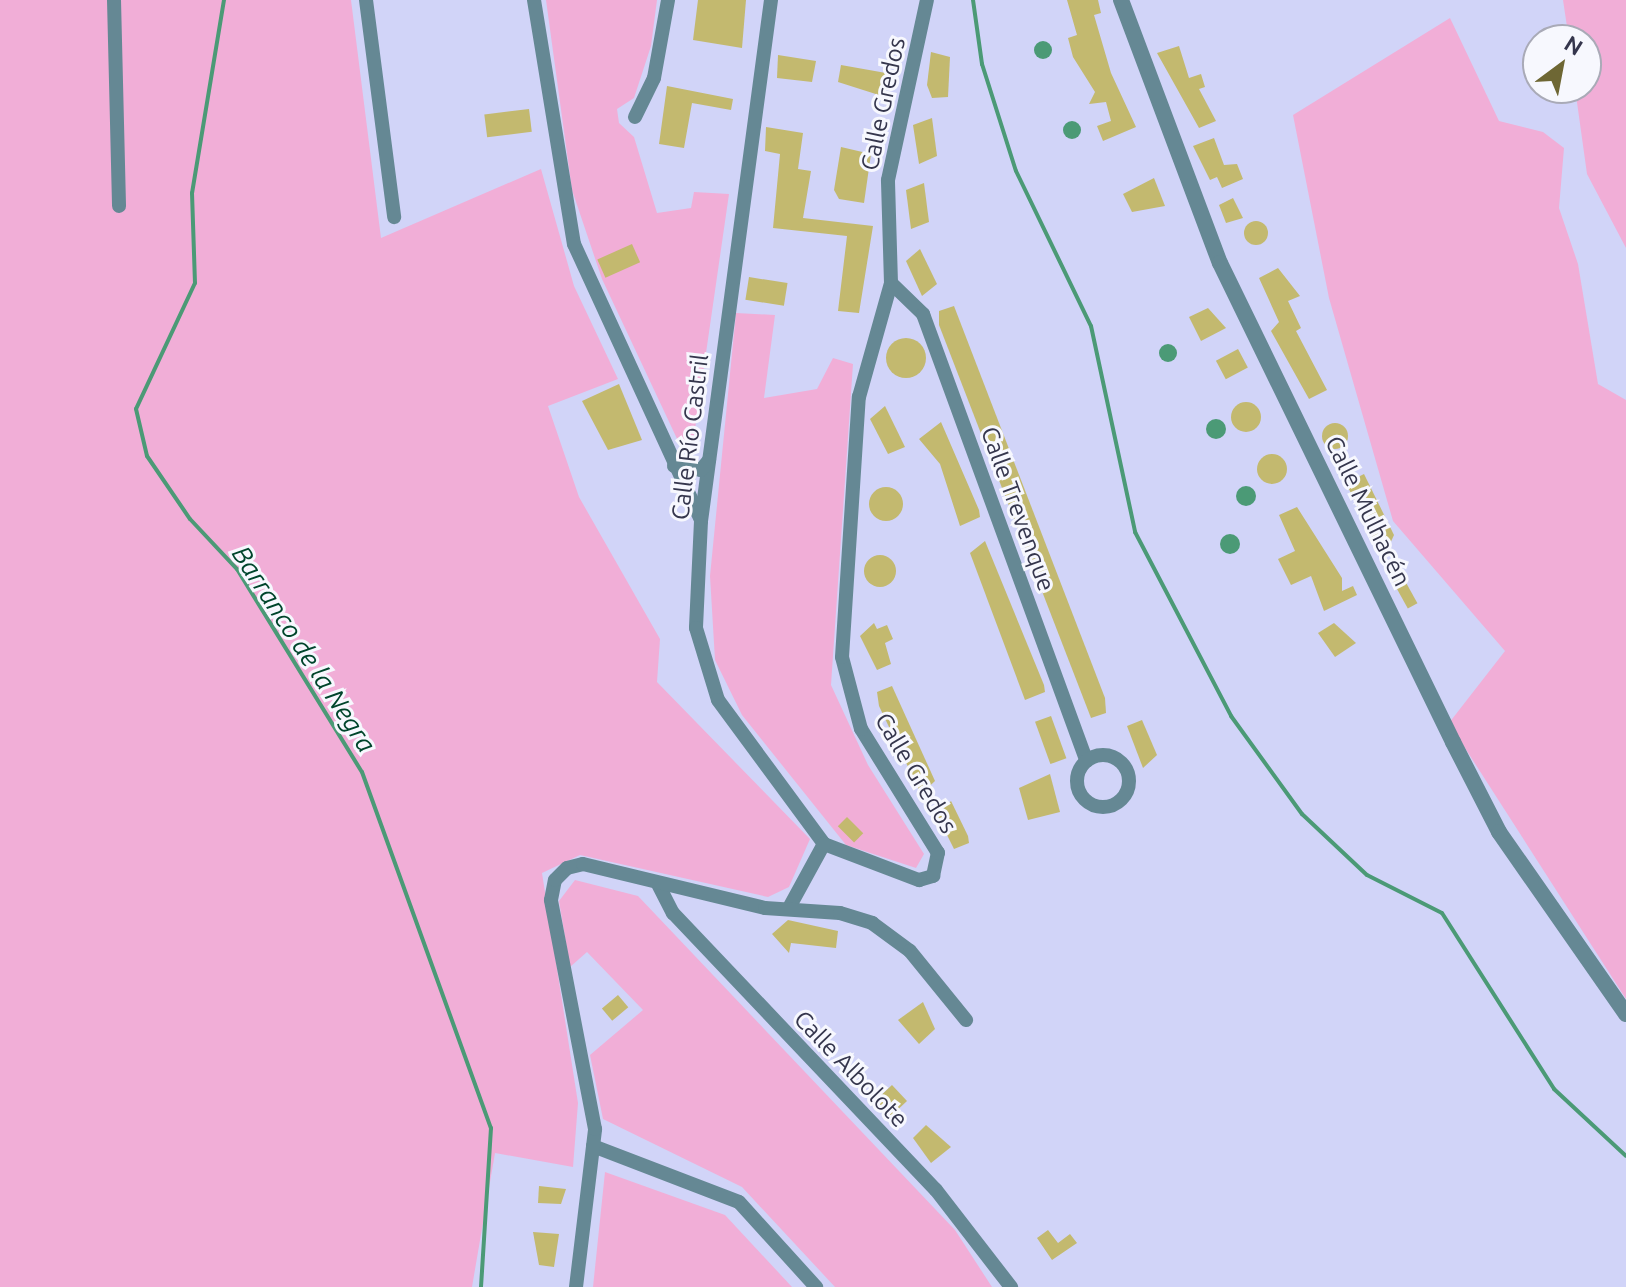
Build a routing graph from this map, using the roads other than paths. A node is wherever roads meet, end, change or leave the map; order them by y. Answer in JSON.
{"nodes":[{"id":1,"x":114,"y":0,"type":"edge"},
{"id":2,"x":366,"y":0,"type":"edge"},
{"id":3,"x":534,"y":0,"type":"edge"},
{"id":4,"x":668,"y":0,"type":"edge"},
{"id":5,"x":771,"y":0,"type":"edge"},
{"id":6,"x":927,"y":0,"type":"edge"},
{"id":7,"x":1121,"y":0,"type":"edge"},
{"id":8,"x":635,"y":117,"type":"dead end"},
{"id":9,"x":119,"y":206,"type":"dead end"},
{"id":10,"x":394,"y":217,"type":"dead end"},
{"id":11,"x":891,"y":283,"type":"junction"},
{"id":12,"x":709,"y":460,"type":"junction"},
{"id":13,"x":674,"y":466,"type":"junction"},
{"id":14,"x":701,"y":521,"type":"junction"},
{"id":15,"x":1087,"y":761,"type":"dead end"},
{"id":16,"x":824,"y":844,"type":"junction"},
{"id":17,"x":658,"y":884,"type":"junction"},
{"id":18,"x":790,"y":906,"type":"junction"},
{"id":19,"x":1626,"y":1014,"type":"edge"},
{"id":20,"x":966,"y":1020,"type":"dead end"},
{"id":21,"x":593,"y":1146,"type":"junction"},
{"id":22,"x":576,"y":1287,"type":"edge"},
{"id":23,"x":816,"y":1287,"type":"edge"},
{"id":24,"x":1011,"y":1287,"type":"edge"}],
"edges":[{"from":1,"to":9,"type":"street"},
{"from":2,"to":10,"type":"street"},
{"from":3,"to":13,"type":"street"},
{"from":4,"to":8,"type":"street"},
{"from":5,"to":12,"type":"street","name":"Calle Río Castril"},
{"from":6,"to":11,"type":"street","name":"Calle Gredos"},
{"from":7,"to":19,"type":"street","name":"Calle Mulhacén"},
{"from":11,"to":15,"type":"street","name":"Calle Trevenque"},
{"from":11,"to":16,"type":"street","name":"Calle Gredos"},
{"from":12,"to":13,"type":"street"},
{"from":12,"to":14,"type":"street","name":"Calle Río Castril"},
{"from":13,"to":14,"type":"street"},
{"from":14,"to":16,"type":"street","name":"Calle Río Castril"},
{"from":16,"to":18,"type":"street"},
{"from":17,"to":18,"type":"street"},
{"from":17,"to":21,"type":"street"},
{"from":17,"to":24,"type":"street","name":"Calle Albolote"},
{"from":18,"to":20,"type":"street"},
{"from":21,"to":22,"type":"street"},
{"from":21,"to":23,"type":"street"}]}
